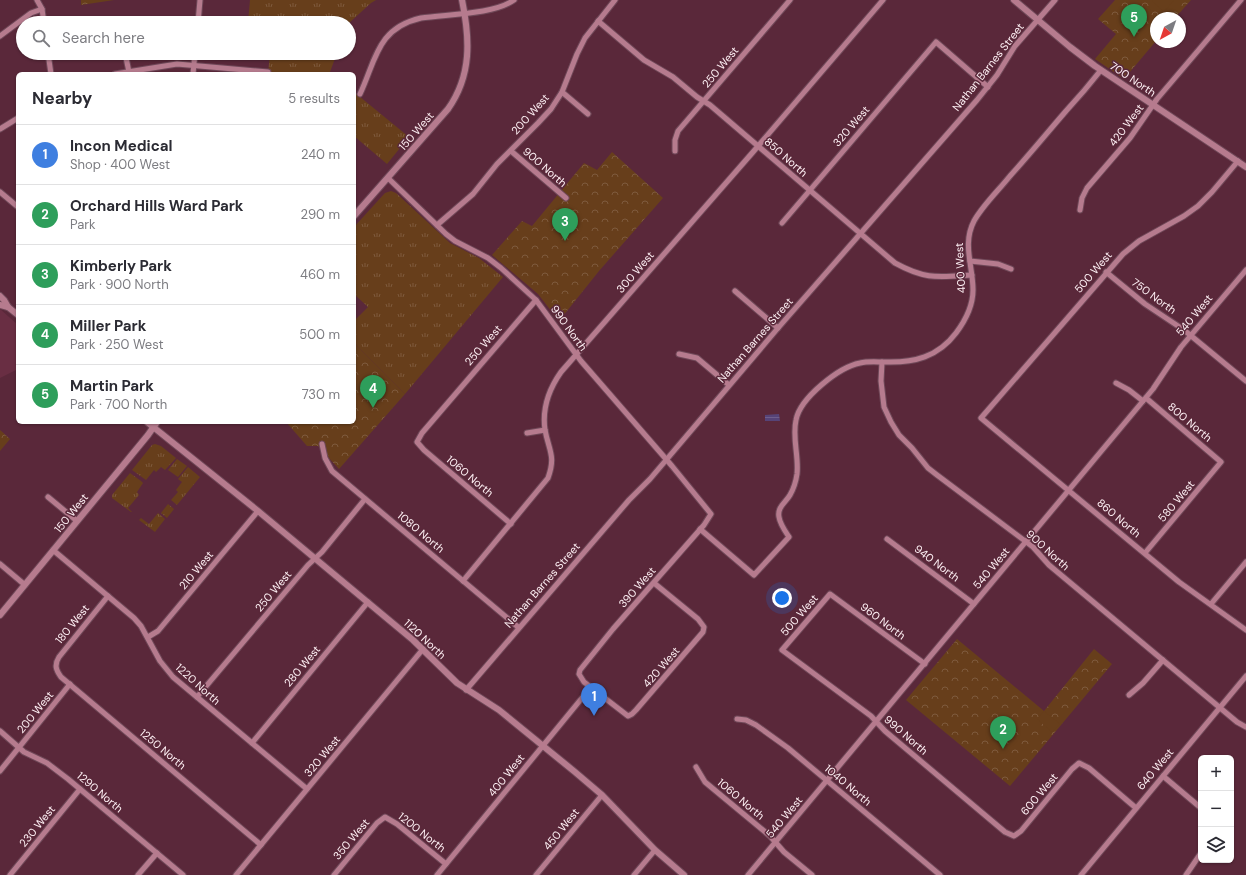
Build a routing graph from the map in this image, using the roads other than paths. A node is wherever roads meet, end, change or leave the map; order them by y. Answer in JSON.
{"nodes":[{"id":1,"x":37,"y":0,"type":"edge"},
{"id":2,"x":200,"y":0,"type":"edge"},
{"id":3,"x":462,"y":0,"type":"edge"},
{"id":4,"x":514,"y":0,"type":"edge"},
{"id":5,"x":615,"y":0,"type":"edge"},
{"id":6,"x":790,"y":0,"type":"edge"},
{"id":7,"x":883,"y":0,"type":"edge"},
{"id":8,"x":1014,"y":0,"type":"edge"},
{"id":9,"x":1055,"y":0,"type":"edge"},
{"id":10,"x":1240,"y":0,"type":"edge"},
{"id":11,"x":42,"y":9,"type":"junction"},
{"id":12,"x":464,"y":13,"type":"junction"},
{"id":13,"x":27,"y":16,"type":"edge"},
{"id":14,"x":43,"y":16,"type":"edge"},
{"id":15,"x":199,"y":16,"type":"edge"},
{"id":16,"x":1038,"y":20,"type":"junction"},
{"id":17,"x":598,"y":21,"type":"junction"},
{"id":18,"x":16,"y":24,"type":"edge"},
{"id":19,"x":0,"y":36,"type":"edge"},
{"id":20,"x":49,"y":60,"type":"edge"},
{"id":21,"x":126,"y":60,"type":"edge"},
{"id":22,"x":195,"y":60,"type":"edge"},
{"id":23,"x":194,"y":65,"type":"junction"},
{"id":24,"x":1101,"y":70,"type":"junction"},
{"id":25,"x":51,"y":72,"type":"edge"},
{"id":26,"x":129,"y":72,"type":"joint"},
{"id":27,"x":193,"y":72,"type":"edge"},
{"id":28,"x":268,"y":72,"type":"dead end"},
{"id":29,"x":988,"y":87,"type":"junction"},
{"id":30,"x":562,"y":92,"type":"junction"},
{"id":31,"x":360,"y":94,"type":"dead end"},
{"id":32,"x":704,"y":101,"type":"junction"},
{"id":33,"x":1153,"y":105,"type":"junction"},
{"id":34,"x":588,"y":114,"type":"dead end"},
{"id":35,"x":16,"y":119,"type":"edge"},
{"id":36,"x":0,"y":130,"type":"edge"},
{"id":37,"x":758,"y":146,"type":"junction"},
{"id":38,"x":511,"y":151,"type":"junction"},
{"id":39,"x":675,"y":151,"type":"dead end"},
{"id":40,"x":1238,"y":161,"type":"junction"},
{"id":41,"x":1246,"y":167,"type":"edge"},
{"id":42,"x":388,"y":178,"type":"junction"},
{"id":43,"x":809,"y":190,"type":"junction"},
{"id":44,"x":0,"y":192,"type":"edge"},
{"id":45,"x":566,"y":198,"type":"dead end"},
{"id":46,"x":16,"y":205,"type":"edge"},
{"id":47,"x":1080,"y":210,"type":"dead end"},
{"id":48,"x":356,"y":214,"type":"edge"},
{"id":49,"x":782,"y":223,"type":"dead end"},
{"id":50,"x":437,"y":225,"type":"junction"},
{"id":51,"x":861,"y":234,"type":"junction"},
{"id":52,"x":970,"y":261,"type":"junction"},
{"id":53,"x":1010,"y":269,"type":"dead end"},
{"id":54,"x":1246,"y":270,"type":"edge"},
{"id":55,"x":1106,"y":272,"type":"junction"},
{"id":56,"x":972,"y":275,"type":"junction"},
{"id":57,"x":735,"y":291,"type":"dead end"},
{"id":58,"x":0,"y":296,"type":"edge"},
{"id":59,"x":536,"y":300,"type":"junction"},
{"id":60,"x":0,"y":305,"type":"edge"},
{"id":61,"x":8,"y":307,"type":"junction"},
{"id":62,"x":16,"y":313,"type":"edge"},
{"id":63,"x":778,"y":328,"type":"junction"},
{"id":64,"x":1190,"y":335,"type":"junction"},
{"id":65,"x":679,"y":354,"type":"dead end"},
{"id":66,"x":576,"y":355,"type":"junction"},
{"id":67,"x":882,"y":362,"type":"junction"},
{"id":68,"x":1246,"y":381,"type":"edge"},
{"id":69,"x":1116,"y":383,"type":"dead end"},
{"id":70,"x":729,"y":386,"type":"junction"},
{"id":71,"x":1145,"y":400,"type":"junction"},
{"id":72,"x":981,"y":418,"type":"joint"},
{"id":73,"x":155,"y":425,"type":"edge"},
{"id":74,"x":545,"y":430,"type":"junction"},
{"id":75,"x":527,"y":433,"type":"dead end"},
{"id":76,"x":417,"y":442,"type":"joint"},
{"id":77,"x":322,"y":444,"type":"dead end"},
{"id":78,"x":666,"y":459,"type":"junction"},
{"id":79,"x":1221,"y":462,"type":"joint"},
{"id":80,"x":1069,"y":490,"type":"junction"},
{"id":81,"x":48,"y":497,"type":"dead end"},
{"id":82,"x":365,"y":499,"type":"junction"},
{"id":83,"x":258,"y":512,"type":"junction"},
{"id":84,"x":711,"y":514,"type":"joint"},
{"id":85,"x":77,"y":521,"type":"junction"},
{"id":86,"x":511,"y":524,"type":"junction"},
{"id":87,"x":700,"y":529,"type":"junction"},
{"id":88,"x":887,"y":538,"type":"dead end"},
{"id":89,"x":1026,"y":542,"type":"junction"},
{"id":90,"x":53,"y":550,"type":"junction"},
{"id":91,"x":1146,"y":553,"type":"junction"},
{"id":92,"x":315,"y":559,"type":"junction"},
{"id":93,"x":1246,"y":562,"type":"edge"},
{"id":94,"x":0,"y":564,"type":"edge"},
{"id":95,"x":463,"y":581,"type":"junction"},
{"id":96,"x":654,"y":583,"type":"junction"},
{"id":97,"x":25,"y":585,"type":"junction"},
{"id":98,"x":830,"y":594,"type":"joint"},
{"id":99,"x":108,"y":596,"type":"junction"},
{"id":100,"x":368,"y":602,"type":"junction"},
{"id":101,"x":974,"y":604,"type":"junction"},
{"id":102,"x":1211,"y":604,"type":"junction"},
{"id":103,"x":0,"y":615,"type":"edge"},
{"id":104,"x":518,"y":628,"type":"junction"},
{"id":105,"x":1246,"y":630,"type":"edge"},
{"id":106,"x":148,"y":637,"type":"junction"},
{"id":107,"x":423,"y":649,"type":"junction"},
{"id":108,"x":782,"y":650,"type":"joint"},
{"id":109,"x":1163,"y":660,"type":"junction"},
{"id":110,"x":925,"y":664,"type":"junction"},
{"id":111,"x":56,"y":666,"type":"joint"},
{"id":112,"x":1246,"y":676,"type":"edge"},
{"id":113,"x":70,"y":684,"type":"junction"},
{"id":114,"x":591,"y":687,"type":"junction"},
{"id":115,"x":466,"y":690,"type":"junction"},
{"id":116,"x":1129,"y":695,"type":"dead end"},
{"id":117,"x":197,"y":697,"type":"junction"},
{"id":118,"x":1220,"y":707,"type":"junction"},
{"id":119,"x":737,"y":719,"type":"dead end"},
{"id":120,"x":876,"y":722,"type":"junction"},
{"id":121,"x":1246,"y":727,"type":"edge"},
{"id":122,"x":0,"y":731,"type":"edge"},
{"id":123,"x":252,"y":743,"type":"junction"},
{"id":124,"x":543,"y":745,"type":"junction"},
{"id":125,"x":19,"y":747,"type":"junction"},
{"id":126,"x":696,"y":767,"type":"dead end"},
{"id":127,"x":0,"y":771,"type":"edge"},
{"id":128,"x":1162,"y":776,"type":"junction"},
{"id":129,"x":827,"y":781,"type":"junction"},
{"id":130,"x":80,"y":789,"type":"junction"},
{"id":131,"x":307,"y":789,"type":"junction"},
{"id":132,"x":602,"y":795,"type":"junction"},
{"id":133,"x":1198,"y":806,"type":"edge"},
{"id":134,"x":1136,"y":808,"type":"junction"},
{"id":135,"x":385,"y":817,"type":"joint"},
{"id":136,"x":1014,"y":836,"type":"joint"},
{"id":137,"x":776,"y":842,"type":"junction"},
{"id":138,"x":261,"y":845,"type":"junction"},
{"id":139,"x":655,"y":850,"type":"junction"},
{"id":140,"x":157,"y":853,"type":"junction"},
{"id":141,"x":1198,"y":857,"type":"edge"},
{"id":142,"x":446,"y":864,"type":"junction"},
{"id":143,"x":10,"y":875,"type":"edge"},
{"id":144,"x":138,"y":875,"type":"edge"},
{"id":145,"x":182,"y":875,"type":"edge"},
{"id":146,"x":236,"y":875,"type":"edge"},
{"id":147,"x":334,"y":875,"type":"edge"},
{"id":148,"x":437,"y":875,"type":"edge"},
{"id":149,"x":536,"y":875,"type":"edge"},
{"id":150,"x":634,"y":875,"type":"edge"},
{"id":151,"x":684,"y":875,"type":"edge"},
{"id":152,"x":748,"y":875,"type":"edge"},
{"id":153,"x":812,"y":875,"type":"edge"},
{"id":154,"x":940,"y":875,"type":"edge"},
{"id":155,"x":1081,"y":875,"type":"edge"},
{"id":156,"x":1186,"y":875,"type":"edge"}],
"edges":[{"from":1,"to":11,"type":"street"},
{"from":2,"to":15,"type":"street"},
{"from":3,"to":12,"type":"street"},
{"from":4,"to":12,"type":"street"},
{"from":5,"to":17,"type":"street","name":"200 West"},
{"from":6,"to":32,"type":"street","name":"250 West"},
{"from":7,"to":37,"type":"street","name":"300 West"},
{"from":8,"to":16,"type":"street","name":"700 North"},
{"from":9,"to":16,"type":"street","name":"Nathan Barnes Street"},
{"from":10,"to":33,"type":"street","name":"420 West"},
{"from":11,"to":13,"type":"street"},
{"from":11,"to":14,"type":"street"},
{"from":12,"to":31,"type":"street"},
{"from":12,"to":42,"type":"street","name":"150 West"},
{"from":16,"to":24,"type":"street","name":"700 North"},
{"from":16,"to":29,"type":"street","name":"Nathan Barnes Street"},
{"from":17,"to":30,"type":"street","name":"200 West"},
{"from":17,"to":32,"type":"street","name":"850 North"},
{"from":18,"to":19,"type":"street"},
{"from":20,"to":25,"type":"street"},
{"from":21,"to":26,"type":"street"},
{"from":22,"to":23,"type":"street"},
{"from":23,"to":26,"type":"street"},
{"from":23,"to":27,"type":"street"},
{"from":23,"to":28,"type":"street"},
{"from":24,"to":33,"type":"street","name":"700 North"},
{"from":24,"to":52,"type":"street","name":"400 West"},
{"from":29,"to":43,"type":"street","name":"320 West"},
{"from":29,"to":51,"type":"street","name":"Nathan Barnes Street"},
{"from":30,"to":34,"type":"street"},
{"from":30,"to":38,"type":"street","name":"200 West"},
{"from":32,"to":37,"type":"street","name":"850 North"},
{"from":32,"to":39,"type":"street","name":"250 West"},
{"from":33,"to":40,"type":"street","name":"700 North"},
{"from":33,"to":47,"type":"street","name":"420 West"},
{"from":35,"to":36,"type":"street"},
{"from":37,"to":43,"type":"street","name":"850 North"},
{"from":37,"to":66,"type":"street","name":"300 West"},
{"from":38,"to":45,"type":"street","name":"900 North"},
{"from":38,"to":50,"type":"street","name":"200 West"},
{"from":40,"to":41,"type":"street","name":"700 North"},
{"from":40,"to":55,"type":"street","name":"500 West"},
{"from":42,"to":48,"type":"street","name":"150 West"},
{"from":42,"to":50,"type":"street","name":"990 North"},
{"from":43,"to":49,"type":"street","name":"320 West"},
{"from":43,"to":51,"type":"street","name":"850 North"},
{"from":44,"to":46,"type":"street"},
{"from":50,"to":59,"type":"street","name":"990 North"},
{"from":51,"to":56,"type":"street","name":"850 North"},
{"from":51,"to":63,"type":"street","name":"Nathan Barnes Street"},
{"from":52,"to":53,"type":"street"},
{"from":52,"to":56,"type":"street","name":"400 West"},
{"from":54,"to":64,"type":"street","name":"540 West"},
{"from":55,"to":64,"type":"street","name":"750 North"},
{"from":55,"to":72,"type":"street","name":"500 West"},
{"from":56,"to":67,"type":"street","name":"400 West"},
{"from":57,"to":63,"type":"street"},
{"from":58,"to":61,"type":"street"},
{"from":59,"to":66,"type":"street","name":"990 North"},
{"from":59,"to":76,"type":"street","name":"250 West"},
{"from":60,"to":61,"type":"street"},
{"from":61,"to":62,"type":"street"},
{"from":63,"to":70,"type":"street","name":"Nathan Barnes Street"},
{"from":64,"to":68,"type":"street","name":"750 North"},
{"from":64,"to":71,"type":"street","name":"540 West"},
{"from":65,"to":70,"type":"street"},
{"from":66,"to":74,"type":"street","name":"300 West"},
{"from":66,"to":78,"type":"street","name":"990 North"},
{"from":67,"to":87,"type":"street","name":"400 West"},
{"from":67,"to":89,"type":"street","name":"900 North"},
{"from":69,"to":71,"type":"street","name":"800 North"},
{"from":70,"to":78,"type":"street","name":"Nathan Barnes Street"},
{"from":71,"to":79,"type":"street","name":"800 North"},
{"from":71,"to":80,"type":"street","name":"540 West"},
{"from":72,"to":80,"type":"street","name":"860 North"},
{"from":73,"to":83,"type":"street","name":"1120 North"},
{"from":73,"to":85,"type":"street","name":"150 West"},
{"from":74,"to":75,"type":"street"},
{"from":74,"to":86,"type":"street","name":"300 West"},
{"from":76,"to":86,"type":"street","name":"1060 North"},
{"from":77,"to":82,"type":"street","name":"1080 North"},
{"from":78,"to":84,"type":"street","name":"990 North"},
{"from":78,"to":104,"type":"street","name":"Nathan Barnes Street"},
{"from":79,"to":91,"type":"street","name":"580 West"},
{"from":80,"to":89,"type":"street","name":"540 West"},
{"from":80,"to":91,"type":"street","name":"860 North"},
{"from":81,"to":85,"type":"street"},
{"from":82,"to":92,"type":"street","name":"250 West"},
{"from":82,"to":95,"type":"street","name":"1080 North"},
{"from":83,"to":92,"type":"street","name":"1120 North"},
{"from":83,"to":106,"type":"street","name":"210 West"},
{"from":84,"to":87,"type":"street","name":"390 West"},
{"from":85,"to":90,"type":"street","name":"150 West"},
{"from":86,"to":95,"type":"street","name":"300 West"},
{"from":87,"to":96,"type":"street","name":"390 West"},
{"from":88,"to":101,"type":"street","name":"940 North"},
{"from":89,"to":101,"type":"street","name":"540 West"},
{"from":89,"to":109,"type":"street","name":"900 North"},
{"from":90,"to":97,"type":"street","name":"150 West"},
{"from":90,"to":99,"type":"street","name":"1220 North"},
{"from":91,"to":102,"type":"street","name":"860 North"},
{"from":92,"to":100,"type":"street","name":"1120 North"},
{"from":92,"to":117,"type":"street","name":"250 West"},
{"from":93,"to":102,"type":"street"},
{"from":94,"to":97,"type":"street"},
{"from":95,"to":104,"type":"street","name":"1080 North"},
{"from":96,"to":114,"type":"street","name":"390 West"},
{"from":96,"to":114,"type":"street","name":"420 West"},
{"from":97,"to":103,"type":"street","name":"150 West"},
{"from":98,"to":108,"type":"street","name":"500 West"},
{"from":98,"to":110,"type":"street","name":"960 North"},
{"from":99,"to":106,"type":"street","name":"1220 North"},
{"from":99,"to":111,"type":"street","name":"180 West"},
{"from":100,"to":107,"type":"street","name":"1120 North"},
{"from":100,"to":123,"type":"street","name":"280 West"},
{"from":101,"to":110,"type":"street","name":"540 West"},
{"from":102,"to":105,"type":"street","name":"860 North"},
{"from":104,"to":115,"type":"street","name":"Nathan Barnes Street"},
{"from":106,"to":117,"type":"street","name":"1220 North"},
{"from":107,"to":115,"type":"street","name":"1120 North"},
{"from":107,"to":131,"type":"street","name":"320 West"},
{"from":108,"to":120,"type":"street","name":"990 North"},
{"from":109,"to":116,"type":"street"},
{"from":109,"to":118,"type":"street","name":"900 North"},
{"from":110,"to":120,"type":"street","name":"540 West"},
{"from":111,"to":113,"type":"street","name":"1250 North"},
{"from":112,"to":118,"type":"street","name":"640 West"},
{"from":113,"to":125,"type":"street","name":"200 West"},
{"from":113,"to":138,"type":"street","name":"1250 North"},
{"from":114,"to":124,"type":"street","name":"400 West"},
{"from":115,"to":124,"type":"street","name":"1120 North"},
{"from":117,"to":123,"type":"street","name":"1220 North"},
{"from":118,"to":121,"type":"street","name":"900 North"},
{"from":118,"to":128,"type":"street","name":"640 West"},
{"from":119,"to":129,"type":"street","name":"1040 North"},
{"from":120,"to":129,"type":"street","name":"540 West"},
{"from":120,"to":136,"type":"street","name":"990 North"},
{"from":122,"to":125,"type":"street","name":"1290 North"},
{"from":123,"to":131,"type":"street","name":"1220 North"},
{"from":124,"to":132,"type":"street","name":"1120 North"},
{"from":124,"to":142,"type":"street","name":"400 West"},
{"from":125,"to":127,"type":"street","name":"200 West"},
{"from":125,"to":130,"type":"street","name":"1290 North"},
{"from":126,"to":137,"type":"street","name":"1060 North"},
{"from":128,"to":133,"type":"street"},
{"from":128,"to":134,"type":"street","name":"640 West"},
{"from":129,"to":137,"type":"street","name":"540 West"},
{"from":129,"to":154,"type":"street","name":"1040 North"},
{"from":130,"to":140,"type":"street","name":"1290 North"},
{"from":130,"to":143,"type":"street","name":"230 West"},
{"from":131,"to":138,"type":"street","name":"320 West"},
{"from":132,"to":139,"type":"street","name":"1120 North"},
{"from":132,"to":149,"type":"street","name":"450 West"},
{"from":134,"to":136,"type":"street","name":"600 West"},
{"from":134,"to":155,"type":"street","name":"640 West"},
{"from":135,"to":142,"type":"street","name":"1200 North"},
{"from":135,"to":147,"type":"street","name":"350 West"},
{"from":137,"to":152,"type":"street","name":"540 West"},
{"from":137,"to":153,"type":"street","name":"1060 North"},
{"from":138,"to":146,"type":"street","name":"320 West"},
{"from":139,"to":150,"type":"street"},
{"from":139,"to":151,"type":"street","name":"1120 North"},
{"from":140,"to":144,"type":"street"},
{"from":140,"to":145,"type":"street","name":"1290 North"},
{"from":141,"to":156,"type":"street"},
{"from":142,"to":148,"type":"street","name":"400 West"}]}
